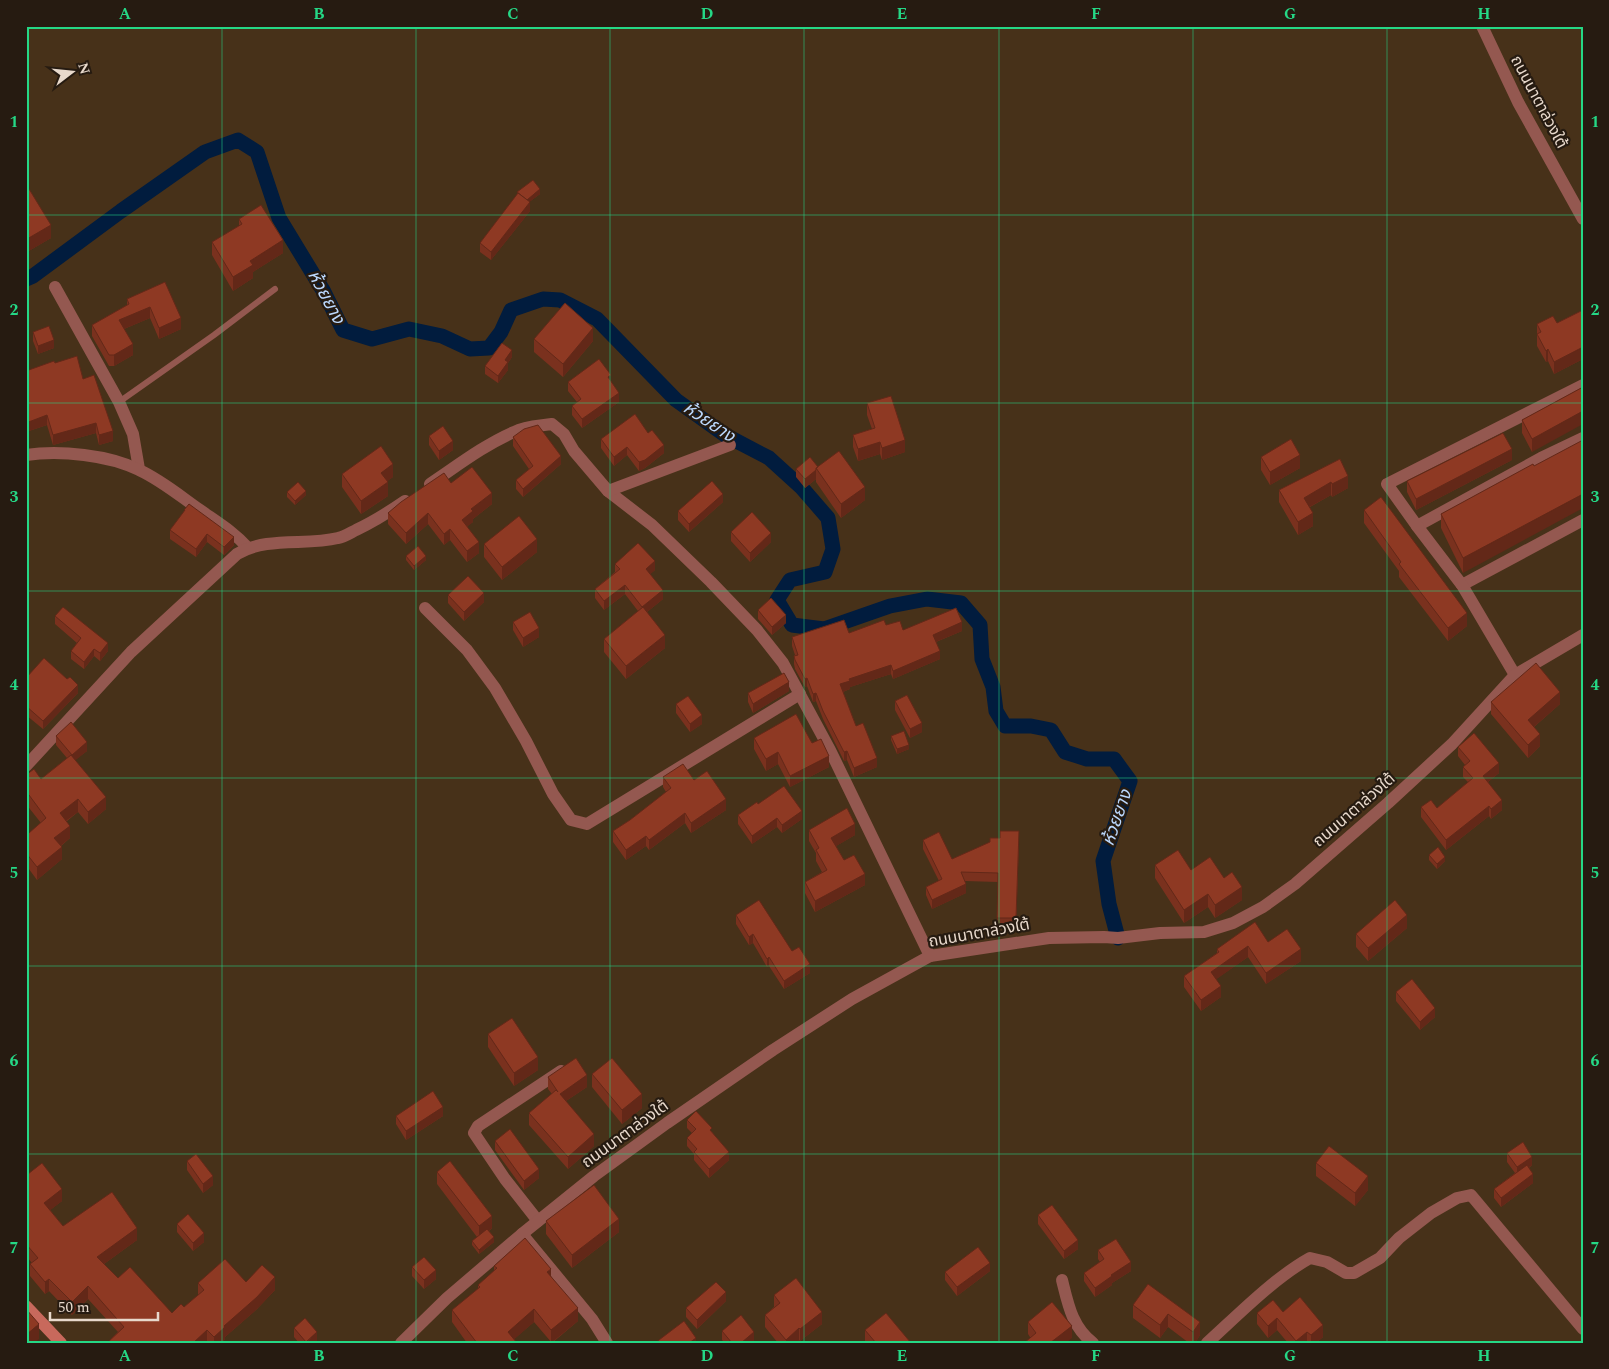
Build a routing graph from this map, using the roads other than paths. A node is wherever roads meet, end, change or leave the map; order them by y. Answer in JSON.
{"nodes":[{"id":1,"x":1482,"y":26,"type":"edge"},
{"id":2,"x":1583,"y":219,"type":"edge"},
{"id":3,"x":55,"y":287,"type":"dead end"},
{"id":4,"x":275,"y":289,"type":"dead end"},
{"id":5,"x":1583,"y":384,"type":"edge"},
{"id":6,"x":119,"y":402,"type":"junction"},
{"id":7,"x":1583,"y":438,"type":"edge"},
{"id":8,"x":730,"y":445,"type":"dead end"},
{"id":9,"x":26,"y":455,"type":"edge"},
{"id":10,"x":139,"y":469,"type":"junction"},
{"id":11,"x":608,"y":492,"type":"junction"},
{"id":12,"x":1583,"y":520,"type":"edge"},
{"id":13,"x":1417,"y":526,"type":"junction"},
{"id":14,"x":248,"y":548,"type":"junction"},
{"id":15,"x":1462,"y":585,"type":"junction"},
{"id":16,"x":425,"y":608,"type":"dead end"},
{"id":17,"x":1583,"y":635,"type":"edge"},
{"id":18,"x":1515,"y":675,"type":"junction"},
{"id":19,"x":800,"y":694,"type":"junction"},
{"id":20,"x":26,"y":766,"type":"edge"},
{"id":21,"x":930,"y":956,"type":"junction"},
{"id":22,"x":569,"y":1065,"type":"edge"},
{"id":23,"x":538,"y":1221,"type":"junction"},
{"id":24,"x":522,"y":1234,"type":"junction"},
{"id":25,"x":1062,"y":1280,"type":"dead end"},
{"id":26,"x":26,"y":1306,"type":"edge"},
{"id":27,"x":1583,"y":1329,"type":"edge"},
{"id":28,"x":54,"y":1340,"type":"edge"},
{"id":29,"x":401,"y":1343,"type":"edge"},
{"id":30,"x":607,"y":1343,"type":"edge"},
{"id":31,"x":1093,"y":1343,"type":"edge"},
{"id":32,"x":1206,"y":1343,"type":"edge"}],
"edges":[{"from":1,"to":2,"type":"street","name":"ถนนนาตาล่วงใต้"},
{"from":3,"to":6,"type":"street"},
{"from":4,"to":6,"type":"lane"},
{"from":5,"to":13,"type":"street"},
{"from":6,"to":10,"type":"street"},
{"from":7,"to":13,"type":"street"},
{"from":8,"to":11,"type":"street"},
{"from":9,"to":10,"type":"street"},
{"from":10,"to":14,"type":"street"},
{"from":11,"to":14,"type":"street"},
{"from":11,"to":19,"type":"street"},
{"from":12,"to":15,"type":"street"},
{"from":13,"to":15,"type":"street"},
{"from":14,"to":20,"type":"street"},
{"from":15,"to":18,"type":"street"},
{"from":16,"to":19,"type":"street"},
{"from":17,"to":18,"type":"street","name":"ถนนนาตาล่วงใต้"},
{"from":18,"to":21,"type":"street","name":"ถนนนาตาล่วงใต้"},
{"from":19,"to":21,"type":"street"},
{"from":21,"to":23,"type":"street","name":"ถนนนาตาล่วงใต้"},
{"from":22,"to":23,"type":"street"},
{"from":23,"to":24,"type":"street","name":"ถนนนาตาล่วงใต้"},
{"from":24,"to":29,"type":"street","name":"ถนนนาตาล่วงใต้"},
{"from":24,"to":30,"type":"street"},
{"from":25,"to":31,"type":"street"},
{"from":26,"to":28,"type":"main road"},
{"from":27,"to":32,"type":"street"}]}
